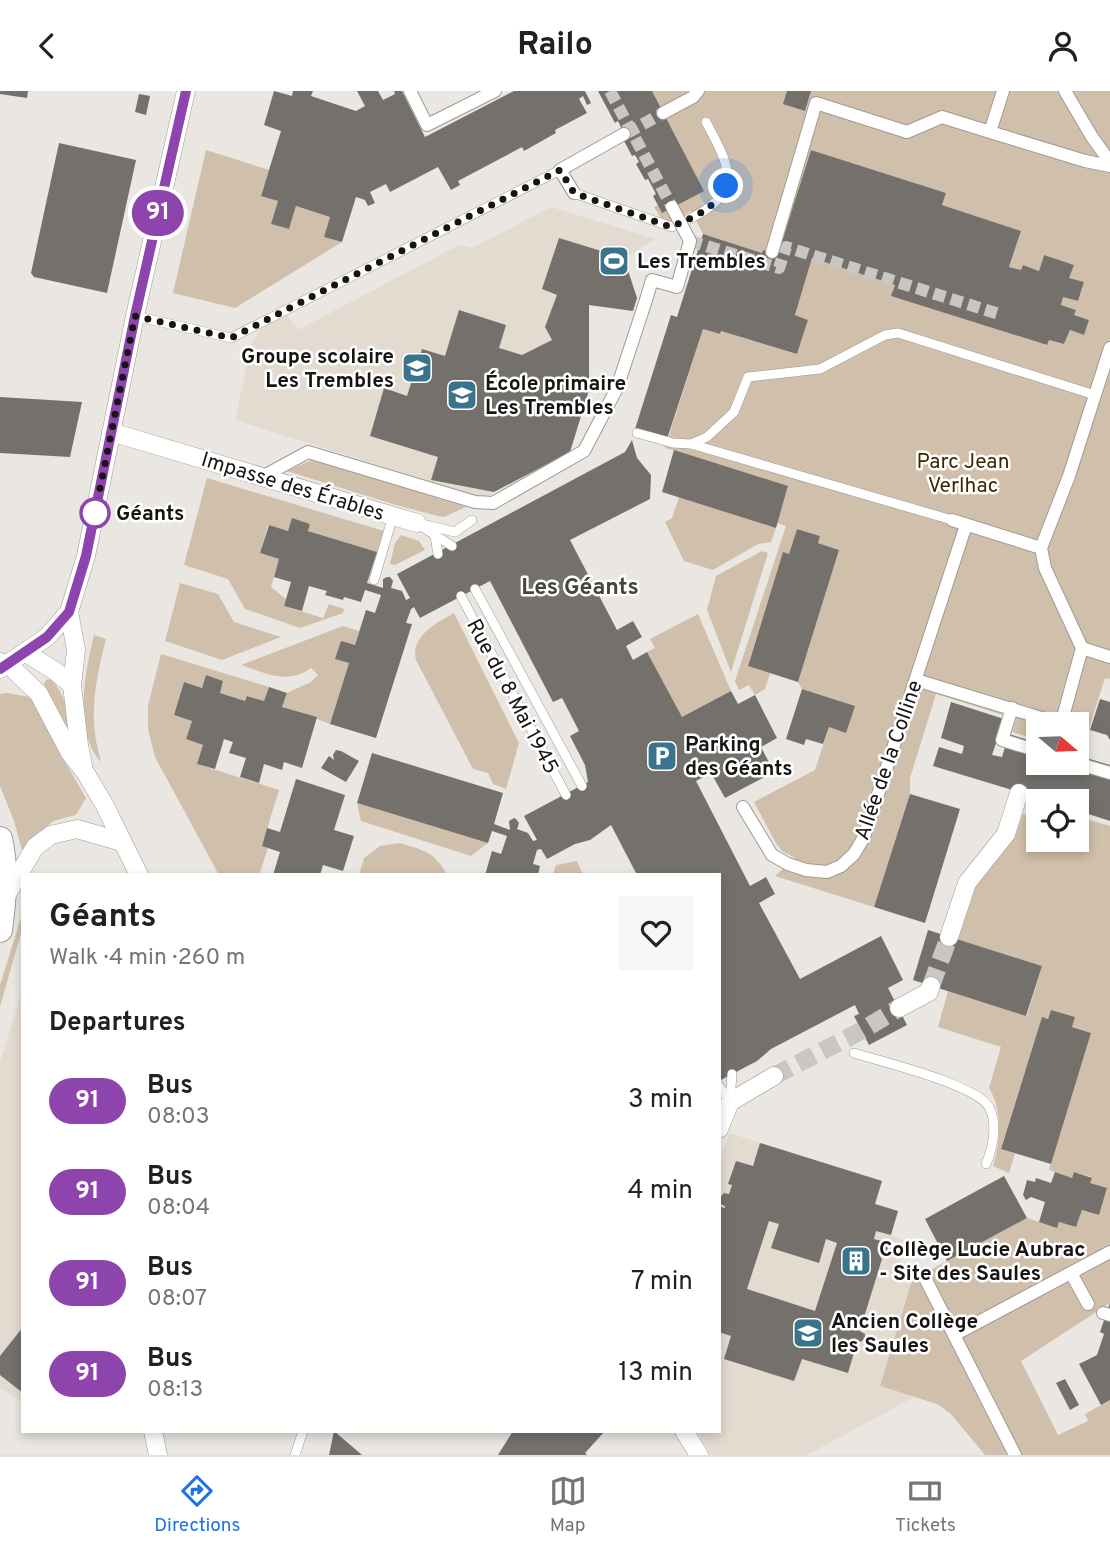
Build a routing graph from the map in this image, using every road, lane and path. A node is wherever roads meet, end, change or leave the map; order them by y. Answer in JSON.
{"nodes":[{"id":1,"x":186,"y":91,"type":"edge"},
{"id":2,"x":410,"y":91,"type":"edge"},
{"id":3,"x":495,"y":91,"type":"edge"},
{"id":4,"x":698,"y":91,"type":"edge"},
{"id":5,"x":1003,"y":91,"type":"edge"},
{"id":6,"x":1065,"y":91,"type":"edge"},
{"id":7,"x":663,"y":113,"type":"tunnel mouth"},
{"id":8,"x":706,"y":122,"type":"dead end"},
{"id":9,"x":990,"y":132,"type":"junction"},
{"id":10,"x":624,"y":134,"type":"tunnel mouth"},
{"id":11,"x":1110,"y":164,"type":"edge"},
{"id":12,"x":560,"y":170,"type":"junction"},
{"id":13,"x":574,"y":193,"type":"joint"},
{"id":14,"x":673,"y":207,"type":"tunnel mouth"},
{"id":15,"x":772,"y":252,"type":"dead end"},
{"id":16,"x":135,"y":316,"type":"junction"},
{"id":17,"x":1110,"y":348,"type":"edge"},
{"id":18,"x":1095,"y":395,"type":"junction"},
{"id":19,"x":111,"y":432,"type":"junction"},
{"id":20,"x":637,"y":433,"type":"dead end"},
{"id":21,"x":691,"y":443,"type":"junction"},
{"id":22,"x":262,"y":477,"type":"junction"},
{"id":23,"x":393,"y":516,"type":"junction"},
{"id":24,"x":472,"y":520,"type":"dead end"},
{"id":25,"x":952,"y":520,"type":"joint"},
{"id":26,"x":417,"y":523,"type":"junction"},
{"id":27,"x":966,"y":524,"type":"junction"},
{"id":28,"x":435,"y":536,"type":"junction"},
{"id":29,"x":452,"y":546,"type":"dead end"},
{"id":30,"x":1041,"y":548,"type":"junction"},
{"id":31,"x":438,"y":554,"type":"dead end"},
{"id":32,"x":374,"y":580,"type":"dead end"},
{"id":33,"x":475,"y":589,"type":"dead end"},
{"id":34,"x":461,"y":596,"type":"dead end"},
{"id":35,"x":69,"y":612,"type":"junction"},
{"id":36,"x":1082,"y":648,"type":"junction"},
{"id":37,"x":26,"y":653,"type":"junction"},
{"id":38,"x":1110,"y":657,"type":"edge"},
{"id":39,"x":3,"y":665,"type":"edge"},
{"id":40,"x":916,"y":680,"type":"junction"},
{"id":41,"x":72,"y":685,"type":"junction"},
{"id":42,"x":1012,"y":708,"type":"junction"},
{"id":43,"x":1026,"y":747,"type":"edge"},
{"id":44,"x":1089,"y":767,"type":"edge"},
{"id":45,"x":85,"y":772,"type":"junction"},
{"id":46,"x":1110,"y":773,"type":"edge"},
{"id":47,"x":582,"y":786,"type":"dead end"},
{"id":48,"x":1019,"y":793,"type":"dead end"},
{"id":49,"x":566,"y":795,"type":"dead end"},
{"id":50,"x":104,"y":804,"type":"junction"},
{"id":51,"x":743,"y":807,"type":"dead end"},
{"id":52,"x":77,"y":829,"type":"junction"},
{"id":53,"x":0,"y":839,"type":"edge"},
{"id":54,"x":122,"y":842,"type":"junction"},
{"id":55,"x":138,"y":873,"type":"edge"},
{"id":56,"x":4,"y":899,"type":"junction"},
{"id":57,"x":0,"y":930,"type":"edge"},
{"id":58,"x":949,"y":937,"type":"tunnel mouth"},
{"id":59,"x":931,"y":986,"type":"tunnel mouth"},
{"id":60,"x":899,"y":1008,"type":"tunnel mouth"},
{"id":61,"x":854,"y":1053,"type":"dead end"},
{"id":62,"x":732,"y":1074,"type":"dead end"},
{"id":63,"x":775,"y":1076,"type":"tunnel mouth"},
{"id":64,"x":721,"y":1089,"type":"edge"},
{"id":65,"x":730,"y":1102,"type":"junction"},
{"id":66,"x":721,"y":1124,"type":"edge"},
{"id":67,"x":986,"y":1164,"type":"dead end"},
{"id":68,"x":1110,"y":1252,"type":"edge"},
{"id":69,"x":1071,"y":1273,"type":"junction"},
{"id":70,"x":923,"y":1274,"type":"dead end"},
{"id":71,"x":1088,"y":1304,"type":"dead end"},
{"id":72,"x":954,"y":1335,"type":"junction"},
{"id":73,"x":153,"y":1433,"type":"edge"},
{"id":74,"x":302,"y":1433,"type":"edge"},
{"id":75,"x":685,"y":1433,"type":"edge"},
{"id":76,"x":158,"y":1455,"type":"edge"},
{"id":77,"x":295,"y":1455,"type":"edge"},
{"id":78,"x":699,"y":1455,"type":"edge"},
{"id":79,"x":1015,"y":1455,"type":"edge"}],
"edges":[{"from":1,"to":16,"type":"street"},
{"from":2,"to":3,"type":"street"},
{"from":4,"to":7,"type":"street"},
{"from":5,"to":9,"type":"street"},
{"from":6,"to":11,"type":"street"},
{"from":8,"to":13,"type":"lane"},
{"from":9,"to":11,"type":"street"},
{"from":9,"to":15,"type":"street"},
{"from":10,"to":12,"type":"street"},
{"from":12,"to":13,"type":"street"},
{"from":12,"to":16,"type":"lane"},
{"from":14,"to":22,"type":"street","bridge":true},
{"from":16,"to":19,"type":"street"},
{"from":17,"to":18,"type":"street"},
{"from":18,"to":21,"type":"lane"},
{"from":18,"to":30,"type":"street"},
{"from":19,"to":22,"type":"street","name":"Impasse des Érables"},
{"from":19,"to":35,"type":"street"},
{"from":20,"to":21,"type":"lane"},
{"from":21,"to":25,"type":"lane"},
{"from":22,"to":23,"type":"street","name":"Impasse des Érables"},
{"from":23,"to":26,"type":"street","name":"Impasse des Érables"},
{"from":23,"to":32,"type":"lane"},
{"from":24,"to":26,"type":"lane","name":"Impasse des Érables"},
{"from":25,"to":27,"type":"street"},
{"from":26,"to":28,"type":"lane"},
{"from":27,"to":30,"type":"street"},
{"from":27,"to":40,"type":"street","name":"Allée de la Colline"},
{"from":28,"to":29,"type":"lane"},
{"from":28,"to":31,"type":"lane"},
{"from":30,"to":36,"type":"street"},
{"from":33,"to":47,"type":"lane","name":"Rue du 8 Mai 1945"},
{"from":34,"to":49,"type":"lane","name":"Rue du 8 Mai 1945"},
{"from":35,"to":37,"type":"street"},
{"from":35,"to":41,"type":"street"},
{"from":36,"to":38,"type":"street"},
{"from":36,"to":42,"type":"street"},
{"from":37,"to":39,"type":"street"},
{"from":37,"to":41,"type":"street"},
{"from":39,"to":45,"type":"street"},
{"from":40,"to":42,"type":"street"},
{"from":40,"to":51,"type":"street","name":"Allée de la Colline"},
{"from":41,"to":45,"type":"street"},
{"from":42,"to":43,"type":"street"},
{"from":44,"to":46,"type":"street"},
{"from":45,"to":50,"type":"street"},
{"from":48,"to":58,"type":"street"},
{"from":50,"to":52,"type":"street"},
{"from":50,"to":54,"type":"street"},
{"from":52,"to":54,"type":"street"},
{"from":52,"to":56,"type":"street"},
{"from":53,"to":56,"type":"main road"},
{"from":54,"to":55,"type":"street"},
{"from":56,"to":57,"type":"main road"},
{"from":59,"to":60,"type":"street"},
{"from":61,"to":67,"type":"lane"},
{"from":62,"to":65,"type":"lane"},
{"from":63,"to":65,"type":"street"},
{"from":64,"to":65,"type":"lane"},
{"from":65,"to":66,"type":"street"},
{"from":68,"to":69,"type":"street"},
{"from":69,"to":71,"type":"street"},
{"from":69,"to":72,"type":"street"},
{"from":70,"to":72,"type":"street"},
{"from":72,"to":79,"type":"street"},
{"from":73,"to":76,"type":"street"},
{"from":74,"to":77,"type":"lane"},
{"from":75,"to":78,"type":"street"}]}
